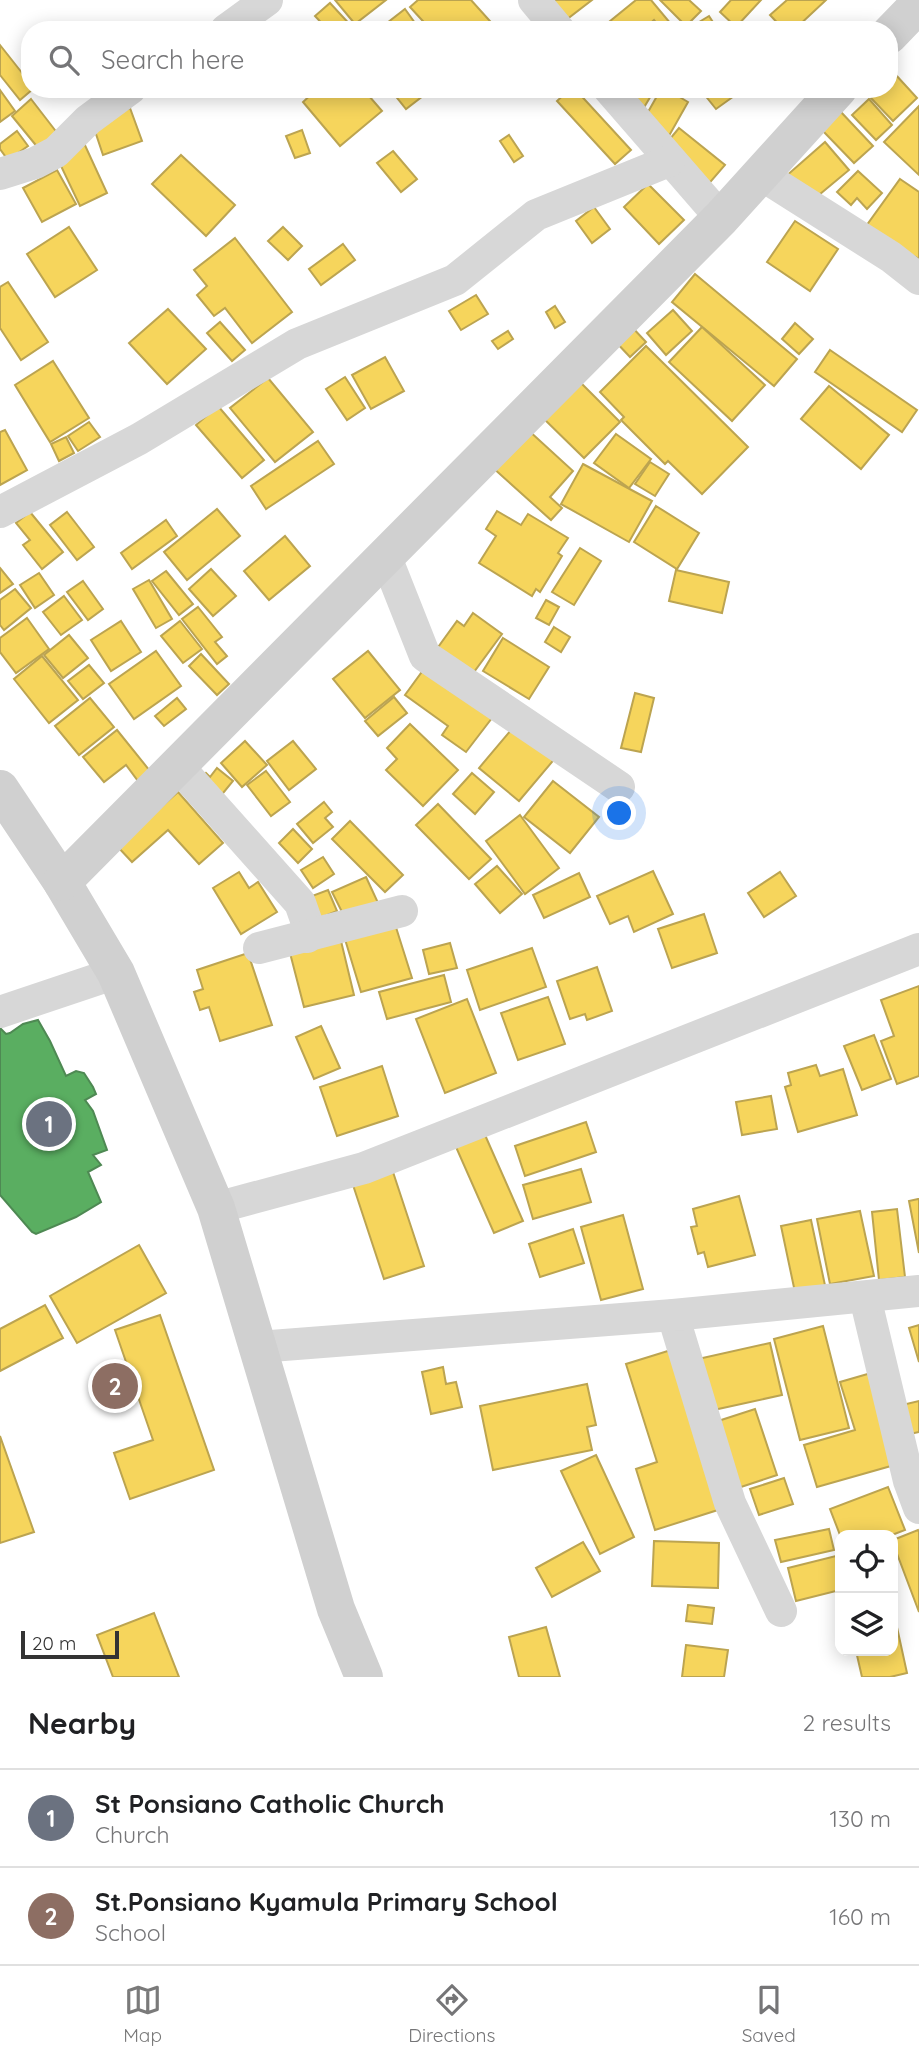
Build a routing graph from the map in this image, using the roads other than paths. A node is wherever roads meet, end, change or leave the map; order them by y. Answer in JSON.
{"nodes":[{"id":1,"x":267,"y":0,"type":"edge"},
{"id":2,"x":534,"y":0,"type":"edge"},
{"id":3,"x":919,"y":4,"type":"edge"},
{"id":4,"x":238,"y":21,"type":"edge"},
{"id":5,"x":552,"y":21,"type":"edge"},
{"id":6,"x":898,"y":26,"type":"edge"},
{"id":7,"x":118,"y":98,"type":"edge"},
{"id":8,"x":616,"y":98,"type":"edge"},
{"id":9,"x":830,"y":98,"type":"edge"},
{"id":10,"x":669,"y":161,"type":"junction"},
{"id":11,"x":0,"y":174,"type":"edge"},
{"id":12,"x":760,"y":174,"type":"junction"},
{"id":13,"x":721,"y":218,"type":"junction"},
{"id":14,"x":919,"y":279,"type":"edge"},
{"id":15,"x":0,"y":512,"type":"edge"},
{"id":16,"x":386,"y":555,"type":"junction"},
{"id":17,"x":177,"y":765,"type":"junction"},
{"id":18,"x":619,"y":787,"type":"dead end"},
{"id":19,"x":0,"y":789,"type":"edge"},
{"id":20,"x":62,"y":882,"type":"junction"},
{"id":21,"x":401,"y":911,"type":"dead end"},
{"id":22,"x":307,"y":937,"type":"junction"},
{"id":23,"x":259,"y":948,"type":"dead end"},
{"id":24,"x":919,"y":949,"type":"edge"},
{"id":25,"x":116,"y":974,"type":"junction"},
{"id":26,"x":0,"y":1012,"type":"edge"},
{"id":27,"x":216,"y":1208,"type":"junction"},
{"id":28,"x":919,"y":1291,"type":"edge"},
{"id":29,"x":866,"y":1297,"type":"junction"},
{"id":30,"x":674,"y":1315,"type":"junction"},
{"id":31,"x":258,"y":1347,"type":"junction"},
{"id":32,"x":919,"y":1508,"type":"edge"},
{"id":33,"x":781,"y":1611,"type":"dead end"},
{"id":34,"x":364,"y":1677,"type":"edge"}],
"edges":[{"from":1,"to":4,"type":"street"},
{"from":2,"to":5,"type":"street"},
{"from":3,"to":6,"type":"street"},
{"from":7,"to":11,"type":"street"},
{"from":8,"to":10,"type":"street"},
{"from":9,"to":12,"type":"street"},
{"from":10,"to":13,"type":"street"},
{"from":10,"to":15,"type":"street"},
{"from":12,"to":13,"type":"street"},
{"from":12,"to":14,"type":"street"},
{"from":13,"to":16,"type":"street"},
{"from":16,"to":17,"type":"street"},
{"from":16,"to":18,"type":"street"},
{"from":17,"to":20,"type":"street"},
{"from":17,"to":22,"type":"street"},
{"from":19,"to":20,"type":"street"},
{"from":20,"to":25,"type":"street"},
{"from":21,"to":22,"type":"street"},
{"from":22,"to":23,"type":"street"},
{"from":24,"to":27,"type":"street"},
{"from":25,"to":26,"type":"street"},
{"from":25,"to":27,"type":"street"},
{"from":27,"to":31,"type":"street"},
{"from":28,"to":29,"type":"street"},
{"from":29,"to":30,"type":"street"},
{"from":29,"to":32,"type":"street"},
{"from":30,"to":31,"type":"street"},
{"from":30,"to":33,"type":"street"},
{"from":31,"to":34,"type":"street"}]}
